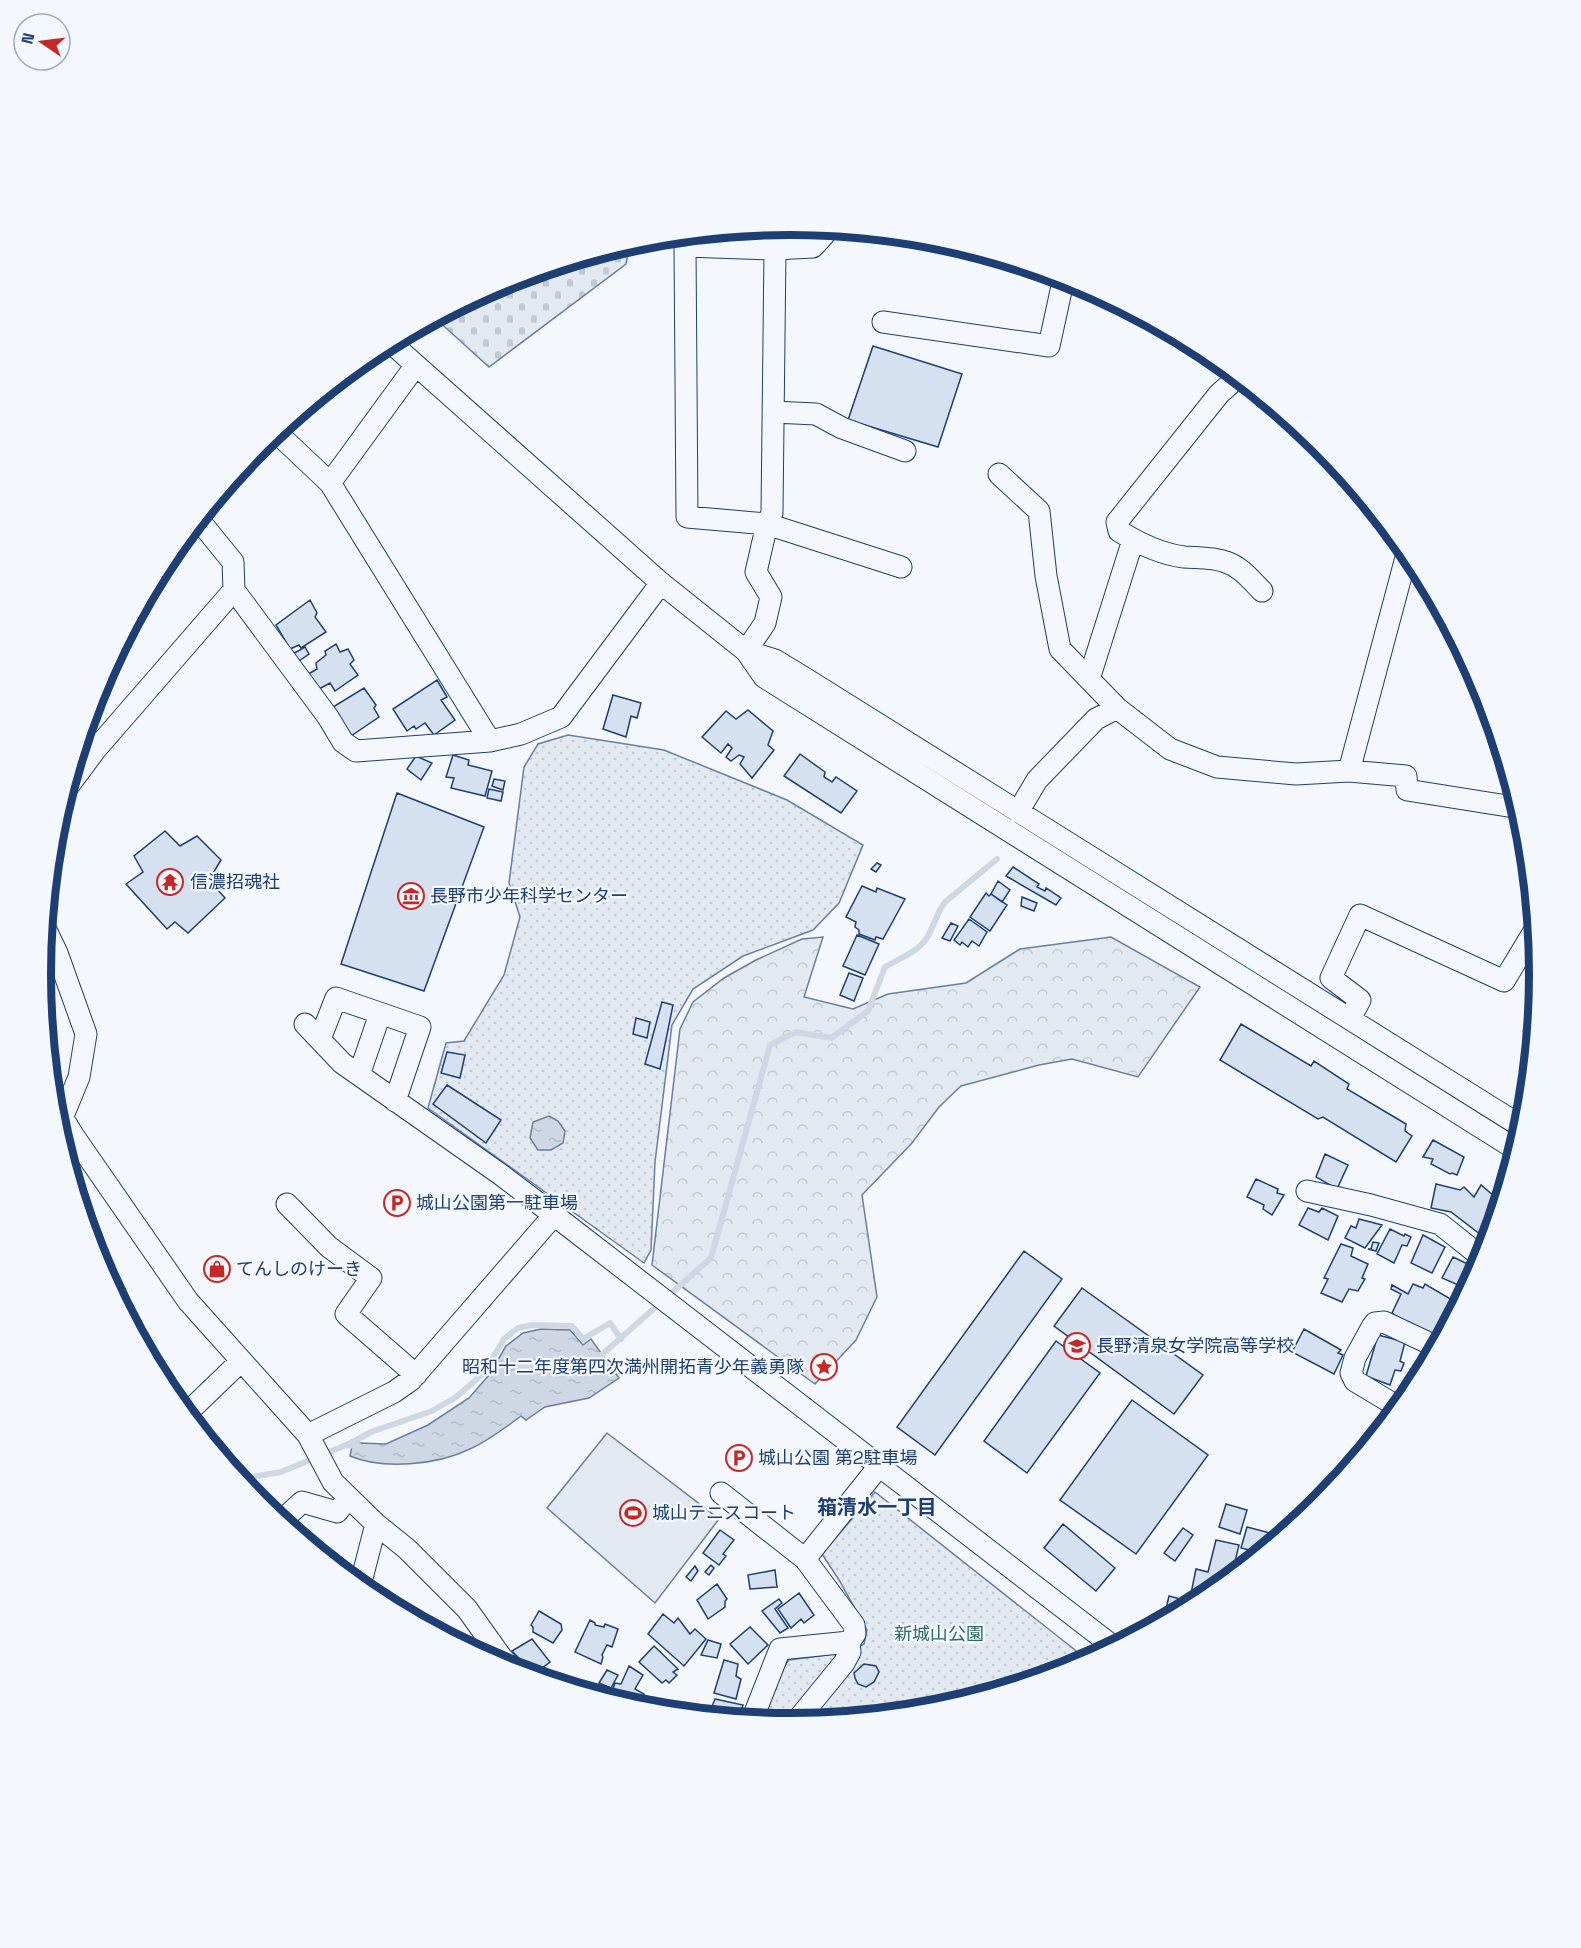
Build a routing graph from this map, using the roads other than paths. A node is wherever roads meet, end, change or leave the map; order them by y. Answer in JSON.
{"nodes":[{"id":1,"x":823,"y":236,"type":"edge"},
{"id":2,"x":775,"y":249,"type":"junction"},
{"id":3,"x":1062,"y":287,"type":"edge"},
{"id":4,"x":884,"y":322,"type":"dead end"},
{"id":5,"x":397,"y":348,"type":"edge"},
{"id":6,"x":416,"y":365,"type":"junction"},
{"id":7,"x":1233,"y":381,"type":"edge"},
{"id":8,"x":774,"y":412,"type":"junction"},
{"id":9,"x":282,"y":438,"type":"edge"},
{"id":10,"x":905,"y":451,"type":"dead end"},
{"id":11,"x":999,"y":474,"type":"dead end"},
{"id":12,"x":330,"y":483,"type":"junction"},
{"id":13,"x":767,"y":524,"type":"junction"},
{"id":14,"x":203,"y":525,"type":"edge"},
{"id":15,"x":1133,"y":540,"type":"junction"},
{"id":16,"x":1405,"y":563,"type":"edge"},
{"id":17,"x":901,"y":567,"type":"dead end"},
{"id":18,"x":661,"y":583,"type":"junction"},
{"id":19,"x":234,"y":590,"type":"junction"},
{"id":20,"x":1262,"y":591,"type":"dead end"},
{"id":21,"x":746,"y":651,"type":"junction"},
{"id":22,"x":1089,"y":679,"type":"junction"},
{"id":23,"x":1117,"y":708,"type":"junction"},
{"id":24,"x":90,"y":741,"type":"edge"},
{"id":25,"x":490,"y":741,"type":"junction"},
{"id":26,"x":1349,"y":771,"type":"junction"},
{"id":27,"x":1510,"y":806,"type":"edge"},
{"id":28,"x":1018,"y":812,"type":"junction"},
{"id":29,"x":1529,"y":940,"type":"edge"},
{"id":30,"x":52,"y":943,"type":"edge"},
{"id":31,"x":380,"y":1014,"type":"junction"},
{"id":32,"x":1350,"y":1019,"type":"junction"},
{"id":33,"x":305,"y":1024,"type":"dead end"},
{"id":34,"x":320,"y":1039,"type":"junction"},
{"id":35,"x":360,"y":1075,"type":"junction"},
{"id":36,"x":62,"y":1102,"type":"edge"},
{"id":37,"x":401,"y":1105,"type":"junction"},
{"id":38,"x":1515,"y":1122,"type":"edge"},
{"id":39,"x":71,"y":1145,"type":"edge"},
{"id":40,"x":1510,"y":1145,"type":"edge"},
{"id":41,"x":1307,"y":1191,"type":"dead end"},
{"id":42,"x":287,"y":1204,"type":"dead end"},
{"id":43,"x":554,"y":1215,"type":"junction"},
{"id":44,"x":1476,"y":1252,"type":"edge"},
{"id":45,"x":1431,"y":1344,"type":"edge"},
{"id":46,"x":241,"y":1361,"type":"junction"},
{"id":47,"x":416,"y":1375,"type":"junction"},
{"id":48,"x":1392,"y":1403,"type":"edge"},
{"id":49,"x":192,"y":1408,"type":"edge"},
{"id":50,"x":308,"y":1435,"type":"junction"},
{"id":51,"x":880,"y":1465,"type":"junction"},
{"id":52,"x":721,"y":1493,"type":"dead end"},
{"id":53,"x":349,"y":1498,"type":"junction"},
{"id":54,"x":288,"y":1516,"type":"edge"},
{"id":55,"x":376,"y":1524,"type":"junction"},
{"id":56,"x":805,"y":1559,"type":"junction"},
{"id":57,"x":362,"y":1577,"type":"edge"},
{"id":58,"x":849,"y":1641,"type":"junction"},
{"id":59,"x":1107,"y":1642,"type":"edge"},
{"id":60,"x":498,"y":1653,"type":"edge"},
{"id":61,"x":755,"y":1713,"type":"edge"},
{"id":62,"x":803,"y":1713,"type":"edge"}],
"edges":[{"from":1,"to":2,"type":"street"},
{"from":2,"to":8,"type":"street"},
{"from":2,"to":13,"type":"street"},
{"from":3,"to":4,"type":"street"},
{"from":5,"to":6,"type":"street"},
{"from":6,"to":12,"type":"street"},
{"from":6,"to":18,"type":"street"},
{"from":7,"to":15,"type":"street"},
{"from":8,"to":10,"type":"street"},
{"from":8,"to":13,"type":"street"},
{"from":9,"to":12,"type":"street"},
{"from":11,"to":22,"type":"street"},
{"from":12,"to":25,"type":"street"},
{"from":13,"to":17,"type":"street"},
{"from":13,"to":21,"type":"street"},
{"from":14,"to":19,"type":"street"},
{"from":15,"to":20,"type":"street"},
{"from":15,"to":22,"type":"street"},
{"from":16,"to":26,"type":"street"},
{"from":18,"to":21,"type":"street"},
{"from":18,"to":25,"type":"street"},
{"from":19,"to":24,"type":"street"},
{"from":19,"to":25,"type":"street"},
{"from":21,"to":28,"type":"street"},
{"from":21,"to":40,"type":"street"},
{"from":22,"to":23,"type":"street"},
{"from":23,"to":26,"type":"street"},
{"from":23,"to":28,"type":"street"},
{"from":26,"to":27,"type":"street"},
{"from":28,"to":32,"type":"street"},
{"from":29,"to":32,"type":"street"},
{"from":30,"to":36,"type":"street"},
{"from":31,"to":34,"type":"street"},
{"from":31,"to":35,"type":"street"},
{"from":31,"to":37,"type":"street"},
{"from":32,"to":38,"type":"street"},
{"from":33,"to":34,"type":"street"},
{"from":34,"to":35,"type":"street"},
{"from":35,"to":37,"type":"street"},
{"from":37,"to":43,"type":"street"},
{"from":39,"to":46,"type":"street"},
{"from":41,"to":44,"type":"street"},
{"from":42,"to":47,"type":"street"},
{"from":43,"to":47,"type":"street"},
{"from":43,"to":51,"type":"street"},
{"from":45,"to":48,"type":"street"},
{"from":46,"to":49,"type":"street"},
{"from":46,"to":50,"type":"street"},
{"from":47,"to":50,"type":"street"},
{"from":50,"to":53,"type":"street"},
{"from":51,"to":56,"type":"street"},
{"from":51,"to":59,"type":"street"},
{"from":52,"to":56,"type":"street"},
{"from":53,"to":54,"type":"street"},
{"from":53,"to":55,"type":"street"},
{"from":55,"to":57,"type":"street"},
{"from":55,"to":60,"type":"street"},
{"from":56,"to":58,"type":"street"},
{"from":58,"to":61,"type":"street"},
{"from":58,"to":62,"type":"street"}]}
